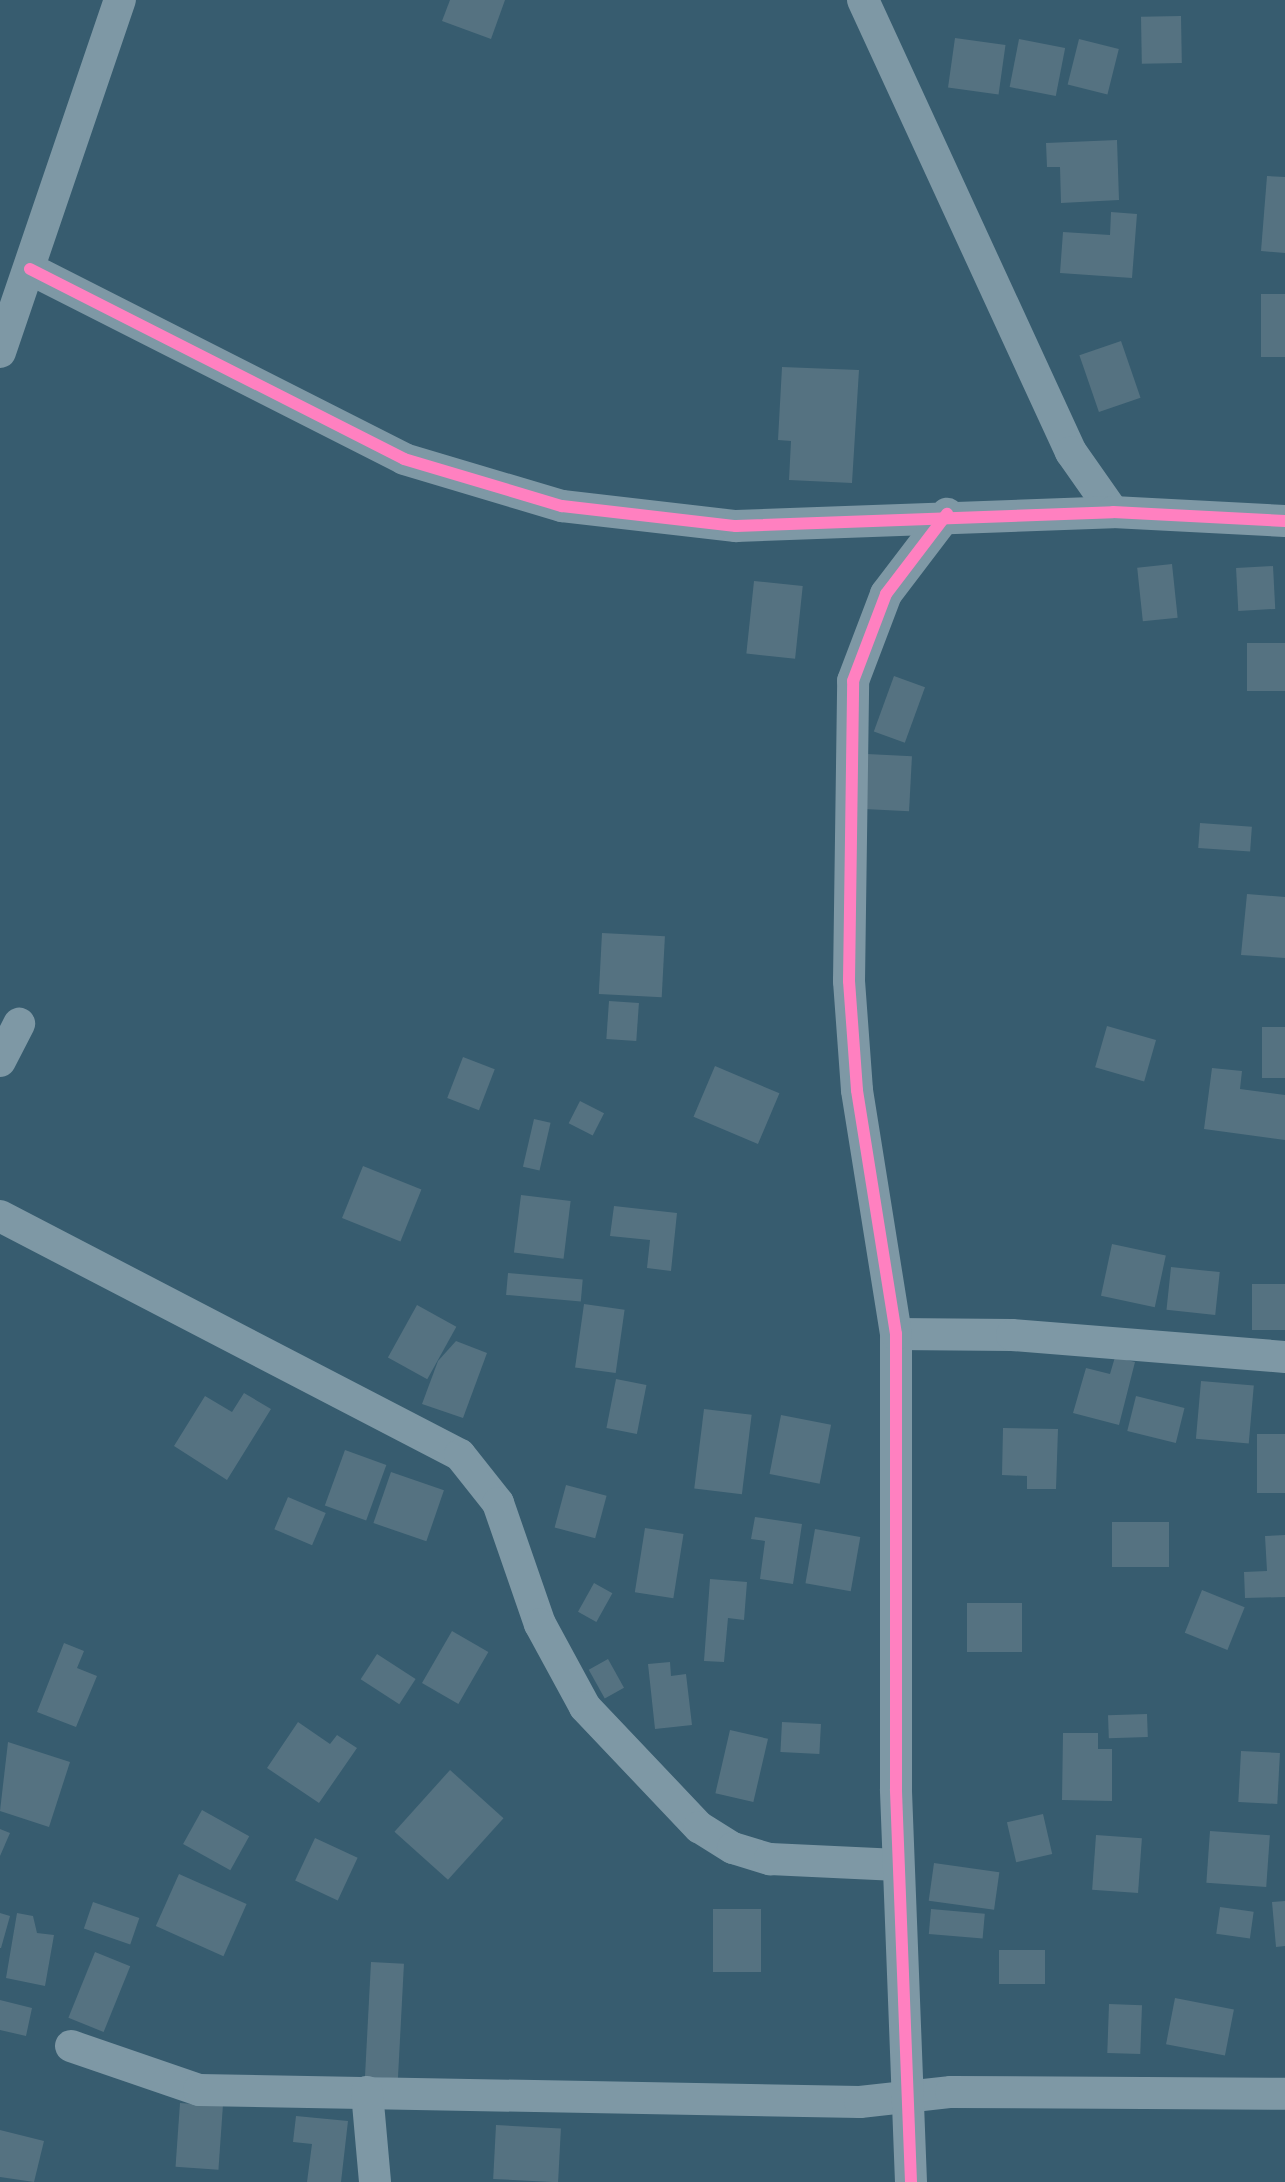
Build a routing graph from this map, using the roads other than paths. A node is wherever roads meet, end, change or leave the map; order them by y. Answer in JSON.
{"nodes":[{"id":1,"x":120,"y":0,"type":"edge"},
{"id":2,"x":863,"y":0,"type":"edge"},
{"id":3,"x":30,"y":269,"type":"junction"},
{"id":4,"x":0,"y":352,"type":"edge"},
{"id":5,"x":1113,"y":512,"type":"junction"},
{"id":6,"x":947,"y":514,"type":"junction"},
{"id":7,"x":1285,"y":521,"type":"edge"},
{"id":8,"x":19,"y":1024,"type":"dead end"},
{"id":9,"x":0,"y":1061,"type":"edge"},
{"id":10,"x":0,"y":1216,"type":"edge"},
{"id":11,"x":896,"y":1334,"type":"junction"},
{"id":12,"x":1285,"y":1356,"type":"edge"},
{"id":13,"x":898,"y":1865,"type":"junction"},
{"id":14,"x":71,"y":2046,"type":"dead end"},
{"id":15,"x":367,"y":2092,"type":"junction"},
{"id":16,"x":1285,"y":2094,"type":"edge"},
{"id":17,"x":907,"y":2097,"type":"junction"},
{"id":18,"x":374,"y":2182,"type":"edge"},
{"id":19,"x":912,"y":2182,"type":"edge"}],
"edges":[{"from":1,"to":3,"type":"street"},
{"from":2,"to":5,"type":"street"},
{"from":3,"to":4,"type":"street"},
{"from":3,"to":6,"type":"street"},
{"from":5,"to":6,"type":"street"},
{"from":5,"to":7,"type":"street"},
{"from":6,"to":11,"type":"street"},
{"from":8,"to":9,"type":"street"},
{"from":10,"to":13,"type":"street"},
{"from":11,"to":12,"type":"street"},
{"from":11,"to":13,"type":"street"},
{"from":13,"to":17,"type":"street"},
{"from":14,"to":15,"type":"street"},
{"from":15,"to":17,"type":"street"},
{"from":15,"to":18,"type":"street"},
{"from":16,"to":17,"type":"street"},
{"from":17,"to":19,"type":"street"}]}
